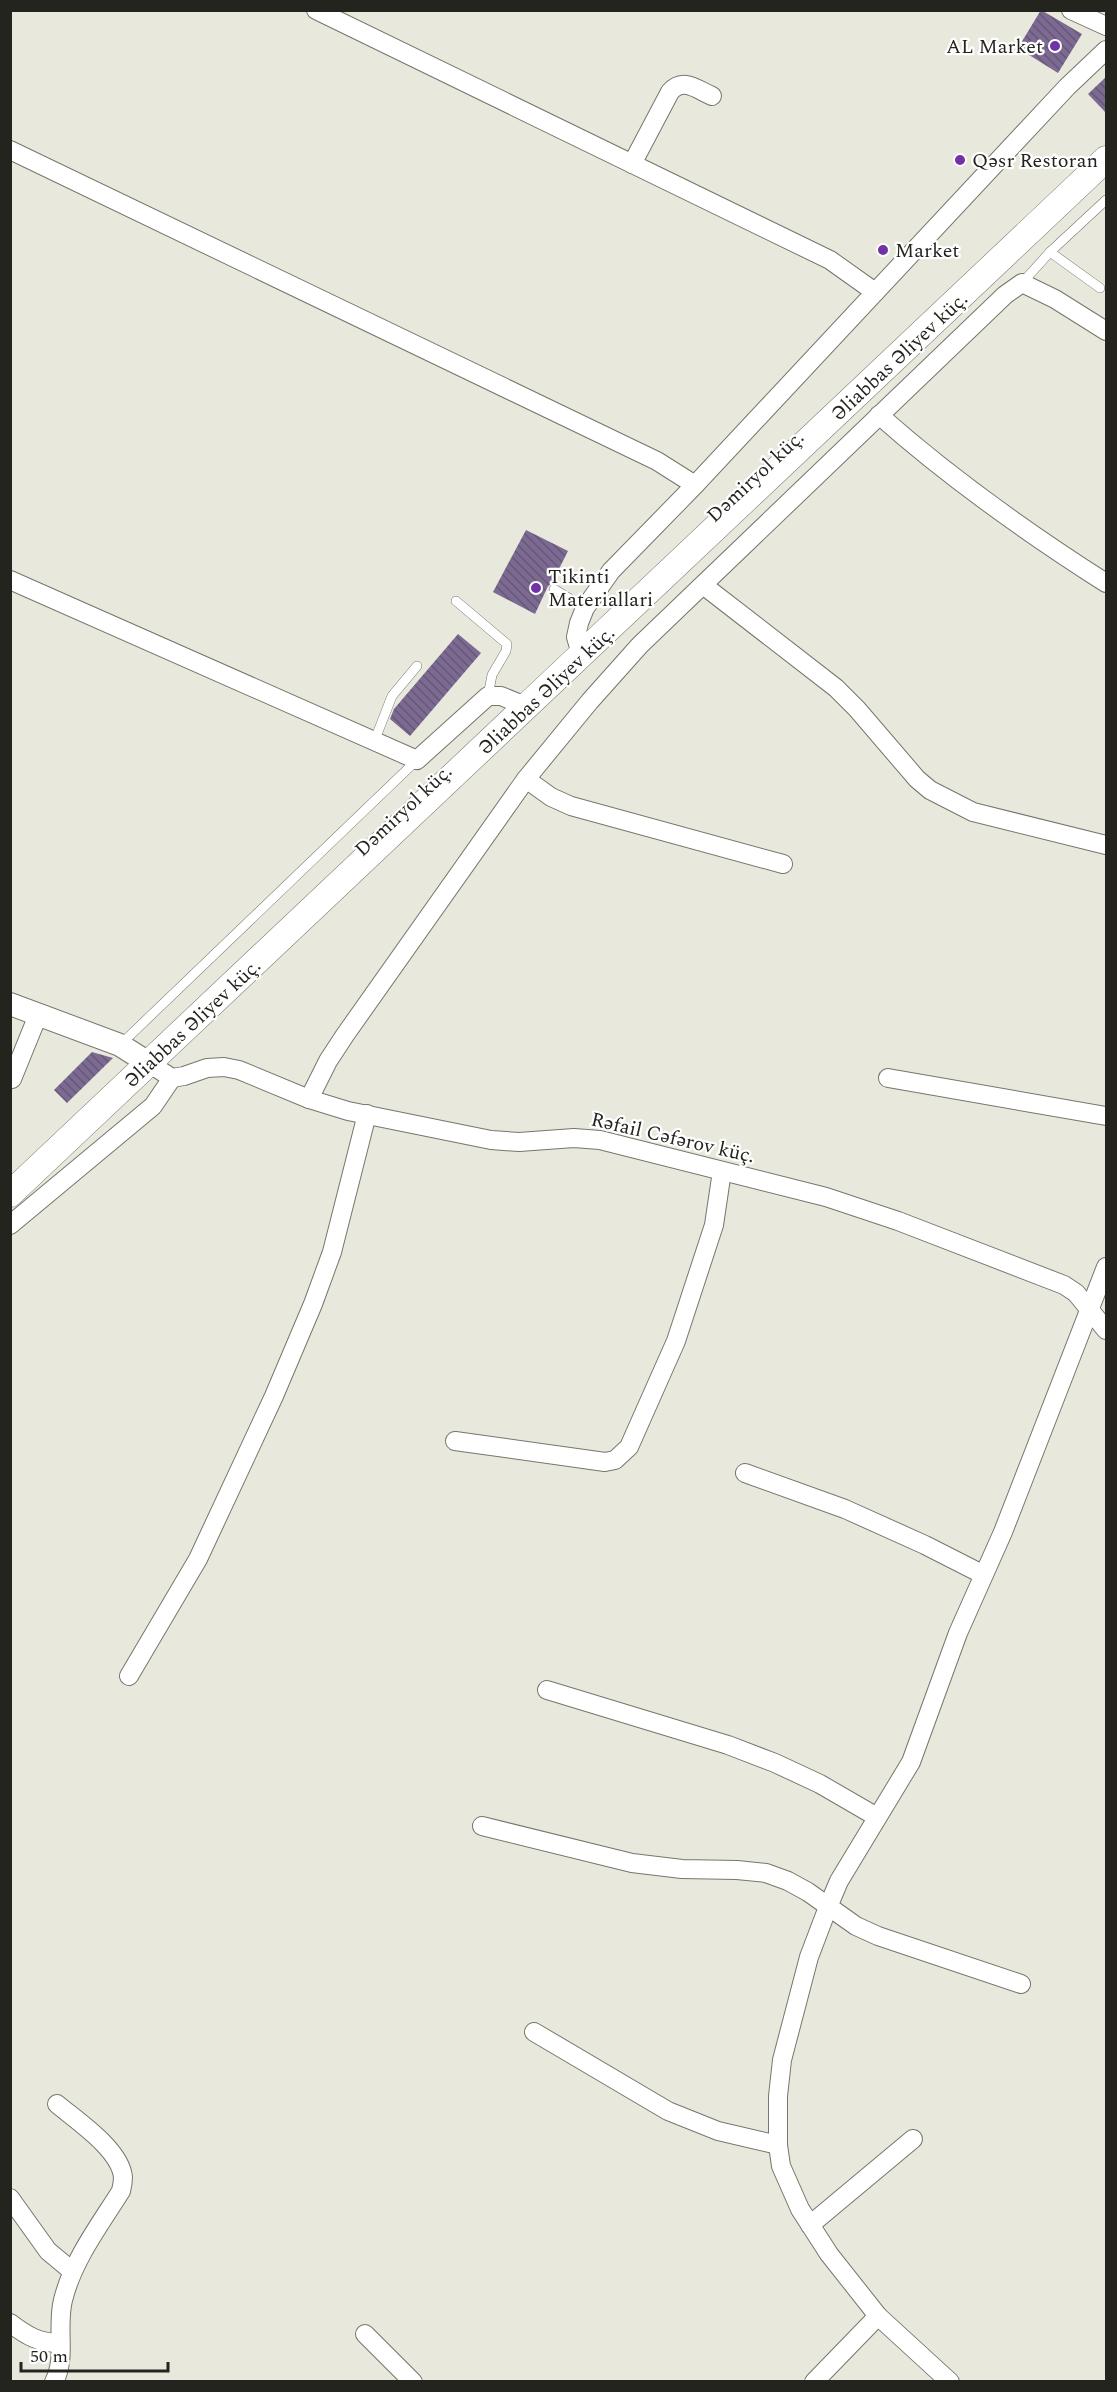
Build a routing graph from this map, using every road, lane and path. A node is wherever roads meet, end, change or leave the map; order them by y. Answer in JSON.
{"nodes":[{"id":1,"x":316,"y":10,"type":"edge"},
{"id":2,"x":1071,"y":10,"type":"edge"},
{"id":3,"x":1107,"y":26,"type":"edge"},
{"id":4,"x":1107,"y":50,"type":"edge"},
{"id":5,"x":712,"y":96,"type":"dead end"},
{"id":6,"x":1107,"y":144,"type":"edge"},
{"id":7,"x":10,"y":150,"type":"edge"},
{"id":8,"x":1107,"y":159,"type":"edge"},
{"id":9,"x":632,"y":164,"type":"junction"},
{"id":10,"x":1107,"y":200,"type":"edge"},
{"id":11,"x":1050,"y":252,"type":"junction"},
{"id":12,"x":1022,"y":283,"type":"junction"},
{"id":13,"x":1100,"y":288,"type":"dead end"},
{"id":14,"x":875,"y":292,"type":"junction"},
{"id":15,"x":1107,"y":331,"type":"edge"},
{"id":16,"x":879,"y":415,"type":"junction"},
{"id":17,"x":695,"y":485,"type":"junction"},
{"id":18,"x":10,"y":580,"type":"edge"},
{"id":19,"x":1107,"y":583,"type":"edge"},
{"id":20,"x":703,"y":585,"type":"junction"},
{"id":21,"x":554,"y":589,"type":"dead end"},
{"id":22,"x":456,"y":601,"type":"dead end"},
{"id":23,"x":585,"y":608,"type":"junction"},
{"id":24,"x":578,"y":644,"type":"junction"},
{"id":25,"x":417,"y":666,"type":"dead end"},
{"id":26,"x":488,"y":696,"type":"junction"},
{"id":27,"x":518,"y":703,"type":"junction"},
{"id":28,"x":374,"y":742,"type":"junction"},
{"id":29,"x":417,"y":760,"type":"junction"},
{"id":30,"x":526,"y":779,"type":"junction"},
{"id":31,"x":1107,"y":845,"type":"edge"},
{"id":32,"x":783,"y":864,"type":"dead end"},
{"id":33,"x":10,"y":1004,"type":"edge"},
{"id":34,"x":38,"y":1015,"type":"junction"},
{"id":35,"x":136,"y":1056,"type":"junction"},
{"id":36,"x":172,"y":1078,"type":"junction"},
{"id":37,"x":888,"y":1078,"type":"dead end"},
{"id":38,"x":12,"y":1079,"type":"dead end"},
{"id":39,"x":309,"y":1099,"type":"junction"},
{"id":40,"x":367,"y":1114,"type":"junction"},
{"id":41,"x":1107,"y":1116,"type":"edge"},
{"id":42,"x":722,"y":1171,"type":"junction"},
{"id":43,"x":10,"y":1177,"type":"edge"},
{"id":44,"x":10,"y":1194,"type":"edge"},
{"id":45,"x":10,"y":1225,"type":"edge"},
{"id":46,"x":1107,"y":1267,"type":"edge"},
{"id":47,"x":1090,"y":1310,"type":"junction"},
{"id":48,"x":1107,"y":1330,"type":"edge"},
{"id":49,"x":454,"y":1441,"type":"dead end"},
{"id":50,"x":745,"y":1473,"type":"dead end"},
{"id":51,"x":982,"y":1574,"type":"junction"},
{"id":52,"x":129,"y":1676,"type":"dead end"},
{"id":53,"x":546,"y":1690,"type":"dead end"},
{"id":54,"x":877,"y":1817,"type":"junction"},
{"id":55,"x":482,"y":1826,"type":"dead end"},
{"id":56,"x":828,"y":1907,"type":"junction"},
{"id":57,"x":1021,"y":1984,"type":"dead end"},
{"id":58,"x":534,"y":2032,"type":"dead end"},
{"id":59,"x":57,"y":2104,"type":"dead end"},
{"id":60,"x":912,"y":2139,"type":"dead end"},
{"id":61,"x":778,"y":2145,"type":"junction"},
{"id":62,"x":10,"y":2198,"type":"edge"},
{"id":63,"x":810,"y":2225,"type":"junction"},
{"id":64,"x":72,"y":2271,"type":"junction"},
{"id":65,"x":878,"y":2316,"type":"junction"},
{"id":66,"x":10,"y":2323,"type":"edge"},
{"id":67,"x":365,"y":2334,"type":"dead end"},
{"id":68,"x":60,"y":2343,"type":"junction"},
{"id":69,"x":54,"y":2382,"type":"edge"},
{"id":70,"x":413,"y":2382,"type":"edge"},
{"id":71,"x":814,"y":2382,"type":"edge"},
{"id":72,"x":950,"y":2382,"type":"edge"}],
"edges":[{"from":1,"to":9,"type":"street"},
{"from":2,"to":3,"type":"street"},
{"from":4,"to":14,"type":"street"},
{"from":5,"to":9,"type":"street"},
{"from":6,"to":24,"type":"main road","name":"Dəmiryol küç."},
{"from":7,"to":17,"type":"street"},
{"from":8,"to":35,"type":"main road","name":"Əliabbas Əliyev küç."},
{"from":9,"to":14,"type":"street"},
{"from":10,"to":11,"type":"lane"},
{"from":11,"to":12,"type":"lane"},
{"from":11,"to":13,"type":"lane"},
{"from":12,"to":15,"type":"street"},
{"from":12,"to":16,"type":"street"},
{"from":14,"to":17,"type":"street"},
{"from":16,"to":19,"type":"street"},
{"from":16,"to":20,"type":"street"},
{"from":17,"to":23,"type":"street"},
{"from":18,"to":28,"type":"street"},
{"from":20,"to":30,"type":"street"},
{"from":20,"to":31,"type":"street"},
{"from":21,"to":23,"type":"lane"},
{"from":22,"to":26,"type":"lane"},
{"from":23,"to":24,"type":"street"},
{"from":24,"to":27,"type":"main road","name":"Dəmiryol küç."},
{"from":25,"to":28,"type":"lane"},
{"from":26,"to":27,"type":"street"},
{"from":26,"to":29,"type":"street"},
{"from":27,"to":35,"type":"main road","name":"Dəmiryol küç."},
{"from":28,"to":29,"type":"street"},
{"from":29,"to":35,"type":"lane"},
{"from":30,"to":32,"type":"street"},
{"from":30,"to":39,"type":"street"},
{"from":33,"to":34,"type":"street"},
{"from":34,"to":35,"type":"street"},
{"from":34,"to":38,"type":"street"},
{"from":35,"to":36,"type":"street"},
{"from":35,"to":43,"type":"main road","name":"Dəmiryol küç."},
{"from":35,"to":44,"type":"main road","name":"Əliabbas Əliyev küç."},
{"from":36,"to":39,"type":"street","name":"Rəfail Cəfərov küç."},
{"from":36,"to":45,"type":"street"},
{"from":37,"to":41,"type":"street"},
{"from":39,"to":40,"type":"street","name":"Rəfail Cəfərov küç."},
{"from":40,"to":42,"type":"street","name":"Rəfail Cəfərov küç."},
{"from":40,"to":52,"type":"street"},
{"from":42,"to":47,"type":"street","name":"Rəfail Cəfərov küç."},
{"from":42,"to":49,"type":"street"},
{"from":46,"to":47,"type":"street"},
{"from":47,"to":48,"type":"street","name":"Rəfail Cəfərov küç."},
{"from":47,"to":51,"type":"street"},
{"from":50,"to":51,"type":"street"},
{"from":51,"to":54,"type":"street"},
{"from":53,"to":54,"type":"street"},
{"from":54,"to":56,"type":"street"},
{"from":55,"to":56,"type":"street"},
{"from":56,"to":57,"type":"street"},
{"from":56,"to":61,"type":"street"},
{"from":58,"to":61,"type":"street"},
{"from":59,"to":64,"type":"street"},
{"from":60,"to":63,"type":"street"},
{"from":61,"to":63,"type":"street"},
{"from":62,"to":64,"type":"street"},
{"from":63,"to":65,"type":"street"},
{"from":64,"to":68,"type":"street"},
{"from":65,"to":71,"type":"street"},
{"from":65,"to":72,"type":"street"},
{"from":66,"to":68,"type":"street"},
{"from":67,"to":70,"type":"street"},
{"from":68,"to":69,"type":"street"}]}
